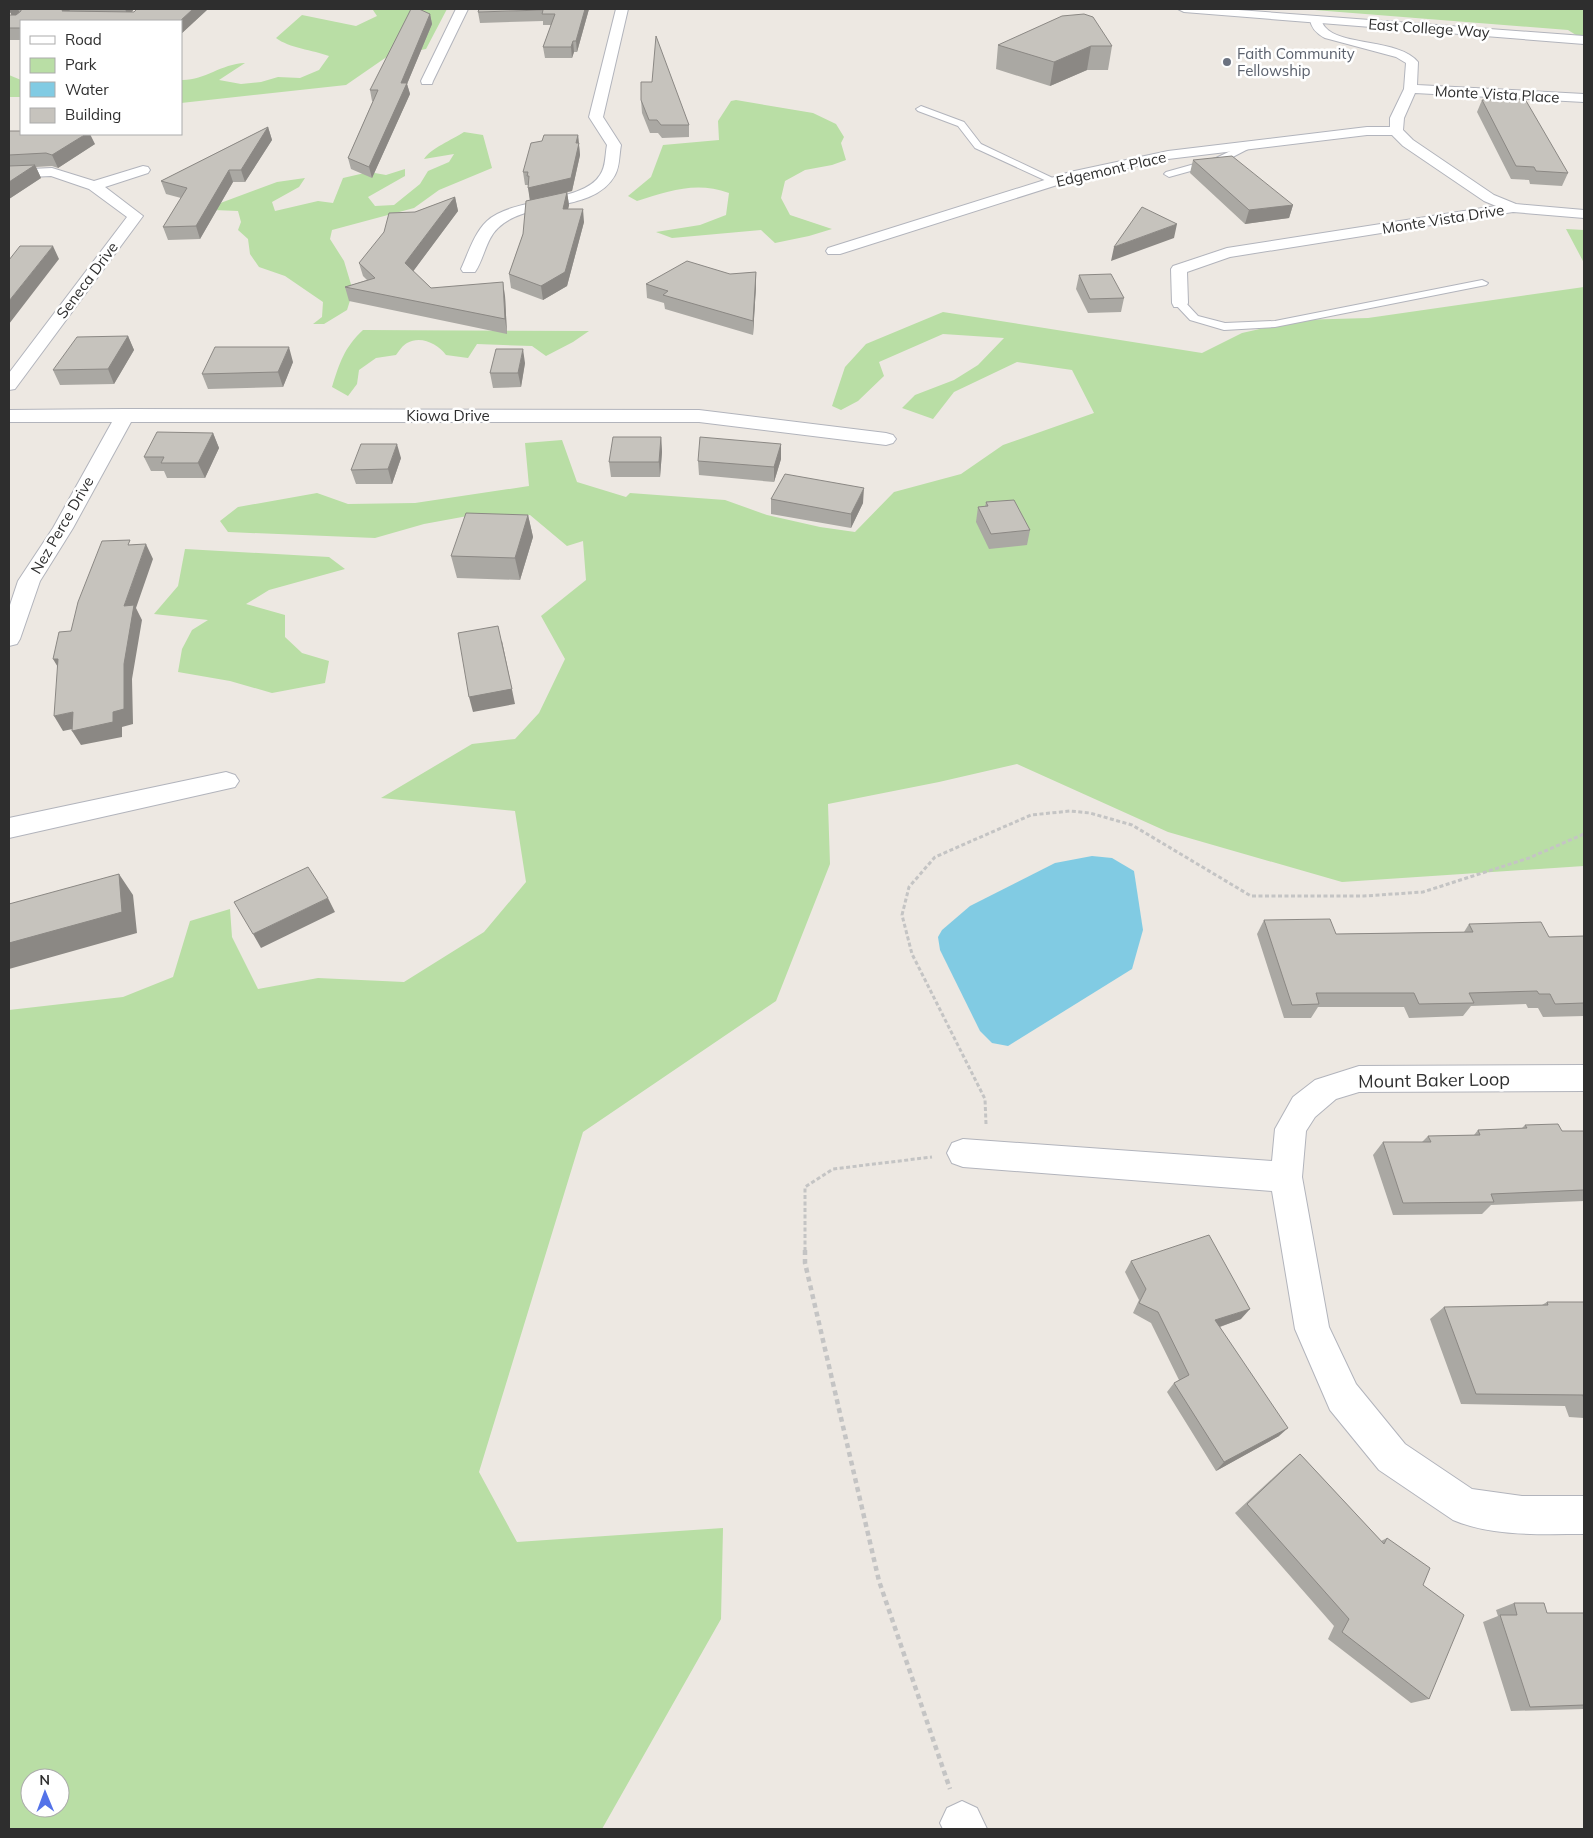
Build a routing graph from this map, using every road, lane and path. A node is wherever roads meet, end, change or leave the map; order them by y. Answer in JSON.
{"nodes":[{"id":1,"x":462,"y":9,"type":"edge"},
{"id":2,"x":622,"y":9,"type":"edge"},
{"id":3,"x":1184,"y":9,"type":"edge"},
{"id":4,"x":1316,"y":19,"type":"junction"},
{"id":5,"x":1584,"y":40,"type":"edge"},
{"id":6,"x":427,"y":81,"type":"dead end"},
{"id":7,"x":1410,"y":89,"type":"junction"},
{"id":8,"x":1584,"y":98,"type":"edge"},
{"id":9,"x":921,"y":109,"type":"dead end"},
{"id":10,"x":1396,"y":131,"type":"junction"},
{"id":11,"x":1248,"y":146,"type":"junction"},
{"id":12,"x":143,"y":170,"type":"dead end"},
{"id":13,"x":9,"y":174,"type":"edge"},
{"id":14,"x":1169,"y":174,"type":"dead end"},
{"id":15,"x":1054,"y":181,"type":"junction"},
{"id":16,"x":94,"y":186,"type":"junction"},
{"id":17,"x":1513,"y":208,"type":"junction"},
{"id":18,"x":1584,"y":214,"type":"edge"},
{"id":19,"x":834,"y":251,"type":"dead end"},
{"id":20,"x":469,"y":269,"type":"dead end"},
{"id":21,"x":1482,"y":283,"type":"dead end"},
{"id":22,"x":1180,"y":303,"type":"joint"},
{"id":23,"x":9,"y":385,"type":"edge"},
{"id":24,"x":124,"y":415,"type":"junction"},
{"id":25,"x":9,"y":416,"type":"edge"},
{"id":26,"x":886,"y":439,"type":"dead end"},
{"id":27,"x":9,"y":639,"type":"edge"},
{"id":28,"x":226,"y":781,"type":"dead end"},
{"id":29,"x":9,"y":828,"type":"edge"},
{"id":30,"x":1584,"y":834,"type":"edge"},
{"id":31,"x":1584,"y":1078,"type":"edge"},
{"id":32,"x":974,"y":1154,"type":"junction"},
{"id":33,"x":1286,"y":1177,"type":"junction"},
{"id":34,"x":1584,"y":1515,"type":"edge"},
{"id":35,"x":964,"y":1826,"type":"edge"}],
"edges":[{"from":1,"to":6,"type":"street"},
{"from":2,"to":20,"type":"street"},
{"from":3,"to":4,"type":"street","name":"East College Way"},
{"from":4,"to":5,"type":"street","name":"East College Way"},
{"from":4,"to":7,"type":"street"},
{"from":7,"to":8,"type":"street","name":"Monte Vista Place"},
{"from":7,"to":10,"type":"street"},
{"from":9,"to":15,"type":"lane"},
{"from":10,"to":11,"type":"street","name":"Edgemont Place"},
{"from":10,"to":17,"type":"street","name":"Monte Vista Drive"},
{"from":11,"to":14,"type":"lane"},
{"from":11,"to":15,"type":"street","name":"Edgemont Place"},
{"from":12,"to":16,"type":"street"},
{"from":13,"to":16,"type":"street","name":"Seneca Drive"},
{"from":15,"to":19,"type":"street","name":"Edgemont Place"},
{"from":16,"to":23,"type":"street","name":"Seneca Drive"},
{"from":17,"to":18,"type":"street"},
{"from":17,"to":22,"type":"street","name":"Monte Vista Drive"},
{"from":21,"to":22,"type":"lane"},
{"from":24,"to":25,"type":"street","name":"Kiowa Drive"},
{"from":24,"to":26,"type":"street","name":"Kiowa Drive"},
{"from":24,"to":27,"type":"street","name":"Nez Perce Drive"},
{"from":28,"to":29,"type":"street"},
{"from":30,"to":32,"type":"path"},
{"from":31,"to":33,"type":"street","name":"Mount Baker Loop"},
{"from":32,"to":33,"type":"street"},
{"from":32,"to":35,"type":"path"},
{"from":33,"to":34,"type":"street","name":"Mount Baker Loop"}]}
